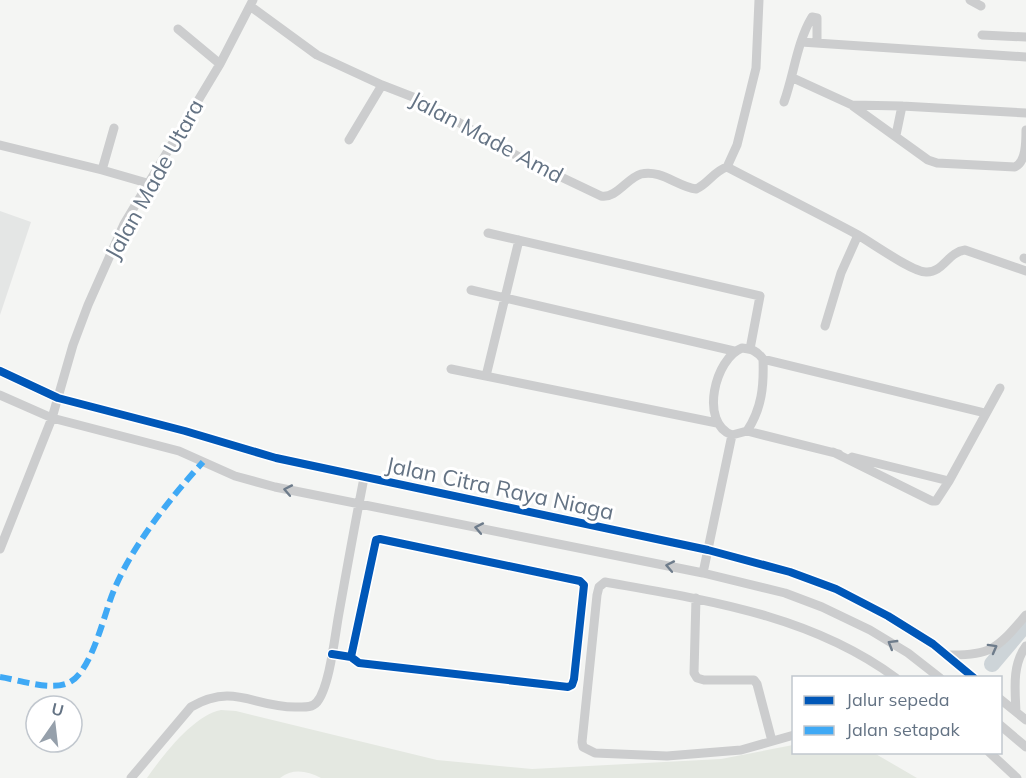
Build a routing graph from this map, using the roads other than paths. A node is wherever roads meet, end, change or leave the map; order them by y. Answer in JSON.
{"nodes":[{"id":1,"x":759,"y":0,"type":"edge"},
{"id":2,"x":970,"y":0,"type":"edge"},
{"id":3,"x":252,"y":3,"type":"edge"},
{"id":4,"x":981,"y":6,"type":"dead end"},
{"id":5,"x":178,"y":29,"type":"dead end"},
{"id":6,"x":982,"y":35,"type":"dead end"},
{"id":7,"x":1026,"y":37,"type":"edge"},
{"id":8,"x":801,"y":42,"type":"junction"},
{"id":9,"x":817,"y":42,"type":"junction"},
{"id":10,"x":1026,"y":57,"type":"edge"},
{"id":11,"x":220,"y":64,"type":"junction"},
{"id":12,"x":793,"y":78,"type":"junction"},
{"id":13,"x":382,"y":85,"type":"junction"},
{"id":14,"x":784,"y":102,"type":"dead end"},
{"id":15,"x":852,"y":105,"type":"junction"},
{"id":16,"x":902,"y":106,"type":"junction"},
{"id":17,"x":1026,"y":113,"type":"edge"},
{"id":18,"x":114,"y":128,"type":"dead end"},
{"id":19,"x":1026,"y":130,"type":"edge"},
{"id":20,"x":896,"y":135,"type":"junction"},
{"id":21,"x":349,"y":140,"type":"dead end"},
{"id":22,"x":0,"y":145,"type":"edge"},
{"id":23,"x":728,"y":167,"type":"junction"},
{"id":24,"x":102,"y":170,"type":"junction"},
{"id":25,"x":147,"y":183,"type":"junction"},
{"id":26,"x":488,"y":233,"type":"dead end"},
{"id":27,"x":858,"y":236,"type":"junction"},
{"id":28,"x":519,"y":240,"type":"junction"},
{"id":29,"x":1026,"y":270,"type":"edge"},
{"id":30,"x":471,"y":290,"type":"dead end"},
{"id":31,"x":506,"y":298,"type":"junction"},
{"id":32,"x":825,"y":326,"type":"dead end"},
{"id":33,"x":750,"y":349,"type":"junction"},
{"id":34,"x":734,"y":351,"type":"junction"},
{"id":35,"x":763,"y":359,"type":"junction"},
{"id":36,"x":451,"y":369,"type":"dead end"},
{"id":37,"x":0,"y":371,"type":"edge"},
{"id":38,"x":486,"y":376,"type":"junction"},
{"id":39,"x":1000,"y":388,"type":"dead end"},
{"id":40,"x":0,"y":394,"type":"edge"},
{"id":41,"x":58,"y":398,"type":"junction"},
{"id":42,"x":985,"y":413,"type":"junction"},
{"id":43,"x":52,"y":418,"type":"junction"},
{"id":44,"x":717,"y":423,"type":"junction"},
{"id":45,"x":747,"y":431,"type":"junction"},
{"id":46,"x":732,"y":435,"type":"junction"},
{"id":47,"x":833,"y":452,"type":"junction"},
{"id":48,"x":364,"y":478,"type":"junction"},
{"id":49,"x":949,"y":481,"type":"junction"},
{"id":50,"x":359,"y":504,"type":"junction"},
{"id":51,"x":0,"y":549,"type":"edge"},
{"id":52,"x":708,"y":550,"type":"junction"},
{"id":53,"x":703,"y":573,"type":"junction"},
{"id":54,"x":696,"y":598,"type":"junction"},
{"id":55,"x":1026,"y":615,"type":"edge"},
{"id":56,"x":1026,"y":646,"type":"edge"},
{"id":57,"x":332,"y":654,"type":"junction"},
{"id":58,"x":948,"y":655,"type":"junction"},
{"id":59,"x":351,"y":657,"type":"junction"},
{"id":60,"x":884,"y":669,"type":"junction"},
{"id":61,"x":879,"y":676,"type":"edge"},
{"id":62,"x":893,"y":676,"type":"edge"},
{"id":63,"x":937,"y":676,"type":"edge"},
{"id":64,"x":972,"y":676,"type":"edge"},
{"id":65,"x":1002,"y":700,"type":"edge"},
{"id":66,"x":1016,"y":711,"type":"junction"},
{"id":67,"x":1026,"y":720,"type":"edge"},
{"id":68,"x":1002,"y":727,"type":"edge"},
{"id":69,"x":792,"y":736,"type":"edge"},
{"id":70,"x":772,"y":741,"type":"junction"},
{"id":71,"x":1026,"y":747,"type":"edge"},
{"id":72,"x":990,"y":754,"type":"edge"},
{"id":73,"x":132,"y":778,"type":"edge"},
{"id":74,"x":1017,"y":778,"type":"edge"}],
"edges":[{"from":1,"to":23,"type":"street"},
{"from":2,"to":4,"type":"street"},
{"from":3,"to":11,"type":"street","name":"Jalan Made Utara"},
{"from":3,"to":13,"type":"street","name":"Jalan Made Amd"},
{"from":5,"to":11,"type":"street"},
{"from":6,"to":7,"type":"street"},
{"from":8,"to":9,"type":"street"},
{"from":8,"to":9,"type":"street"},
{"from":8,"to":12,"type":"street"},
{"from":9,"to":10,"type":"street"},
{"from":11,"to":25,"type":"street","name":"Jalan Made Utara"},
{"from":12,"to":14,"type":"street"},
{"from":12,"to":15,"type":"street"},
{"from":13,"to":21,"type":"street"},
{"from":13,"to":23,"type":"street","name":"Jalan Made Amd"},
{"from":15,"to":16,"type":"street"},
{"from":15,"to":20,"type":"street"},
{"from":16,"to":17,"type":"street"},
{"from":16,"to":20,"type":"street"},
{"from":18,"to":24,"type":"street"},
{"from":19,"to":20,"type":"street"},
{"from":22,"to":24,"type":"street"},
{"from":23,"to":27,"type":"street"},
{"from":24,"to":25,"type":"street"},
{"from":25,"to":41,"type":"street","name":"Jalan Made Utara"},
{"from":26,"to":28,"type":"street"},
{"from":27,"to":29,"type":"street"},
{"from":27,"to":32,"type":"street"},
{"from":28,"to":31,"type":"street"},
{"from":28,"to":33,"type":"street"},
{"from":30,"to":31,"type":"street"},
{"from":31,"to":34,"type":"street"},
{"from":31,"to":38,"type":"street"},
{"from":33,"to":34,"type":"street"},
{"from":33,"to":35,"type":"street"},
{"from":34,"to":44,"type":"street"},
{"from":35,"to":42,"type":"street"},
{"from":35,"to":45,"type":"street"},
{"from":36,"to":38,"type":"street"},
{"from":37,"to":41,"type":"street","name":"Jalan Citra Raya Niaga"},
{"from":38,"to":44,"type":"street"},
{"from":39,"to":42,"type":"street"},
{"from":40,"to":43,"type":"street","name":"Jalan Citra Raya Niaga"},
{"from":41,"to":43,"type":"street","name":"Jalan Made Utara"},
{"from":41,"to":48,"type":"street","name":"Jalan Citra Raya Niaga"},
{"from":42,"to":49,"type":"street"},
{"from":50,"to":43,"type":"street","name":"Jalan Citra Raya Niaga","one_way":true},
{"from":43,"to":51,"type":"street","name":"Jalan Made Utara"},
{"from":44,"to":46,"type":"street"},
{"from":45,"to":46,"type":"street"},
{"from":45,"to":47,"type":"street"},
{"from":46,"to":52,"type":"street"},
{"from":47,"to":49,"type":"street"},
{"from":47,"to":49,"type":"street"},
{"from":48,"to":50,"type":"street"},
{"from":48,"to":52,"type":"street","name":"Jalan Citra Raya Niaga"},
{"from":53,"to":50,"type":"street","name":"Jalan Citra Raya Niaga","one_way":true},
{"from":50,"to":57,"type":"street"},
{"from":52,"to":53,"type":"street"},
{"from":52,"to":58,"type":"street","name":"Jalan Citra Raya Niaga"},
{"from":63,"to":53,"type":"street","name":"Jalan Citra Raya Niaga","one_way":true},
{"from":54,"to":60,"type":"street"},
{"from":54,"to":70,"type":"street"},
{"from":54,"to":70,"type":"street"},
{"from":58,"to":55,"type":"street","one_way":true},
{"from":56,"to":66,"type":"street"},
{"from":57,"to":59,"type":"street"},
{"from":57,"to":73,"type":"street"},
{"from":58,"to":64,"type":"street","name":"Jalan Citra Raya Niaga"},
{"from":59,"to":59,"type":"street"},
{"from":60,"to":61,"type":"street"},
{"from":60,"to":62,"type":"street"},
{"from":65,"to":66,"type":"street"},
{"from":66,"to":67,"type":"street"},
{"from":68,"to":71,"type":"street"},
{"from":69,"to":70,"type":"street"},
{"from":72,"to":74,"type":"street"}]}
